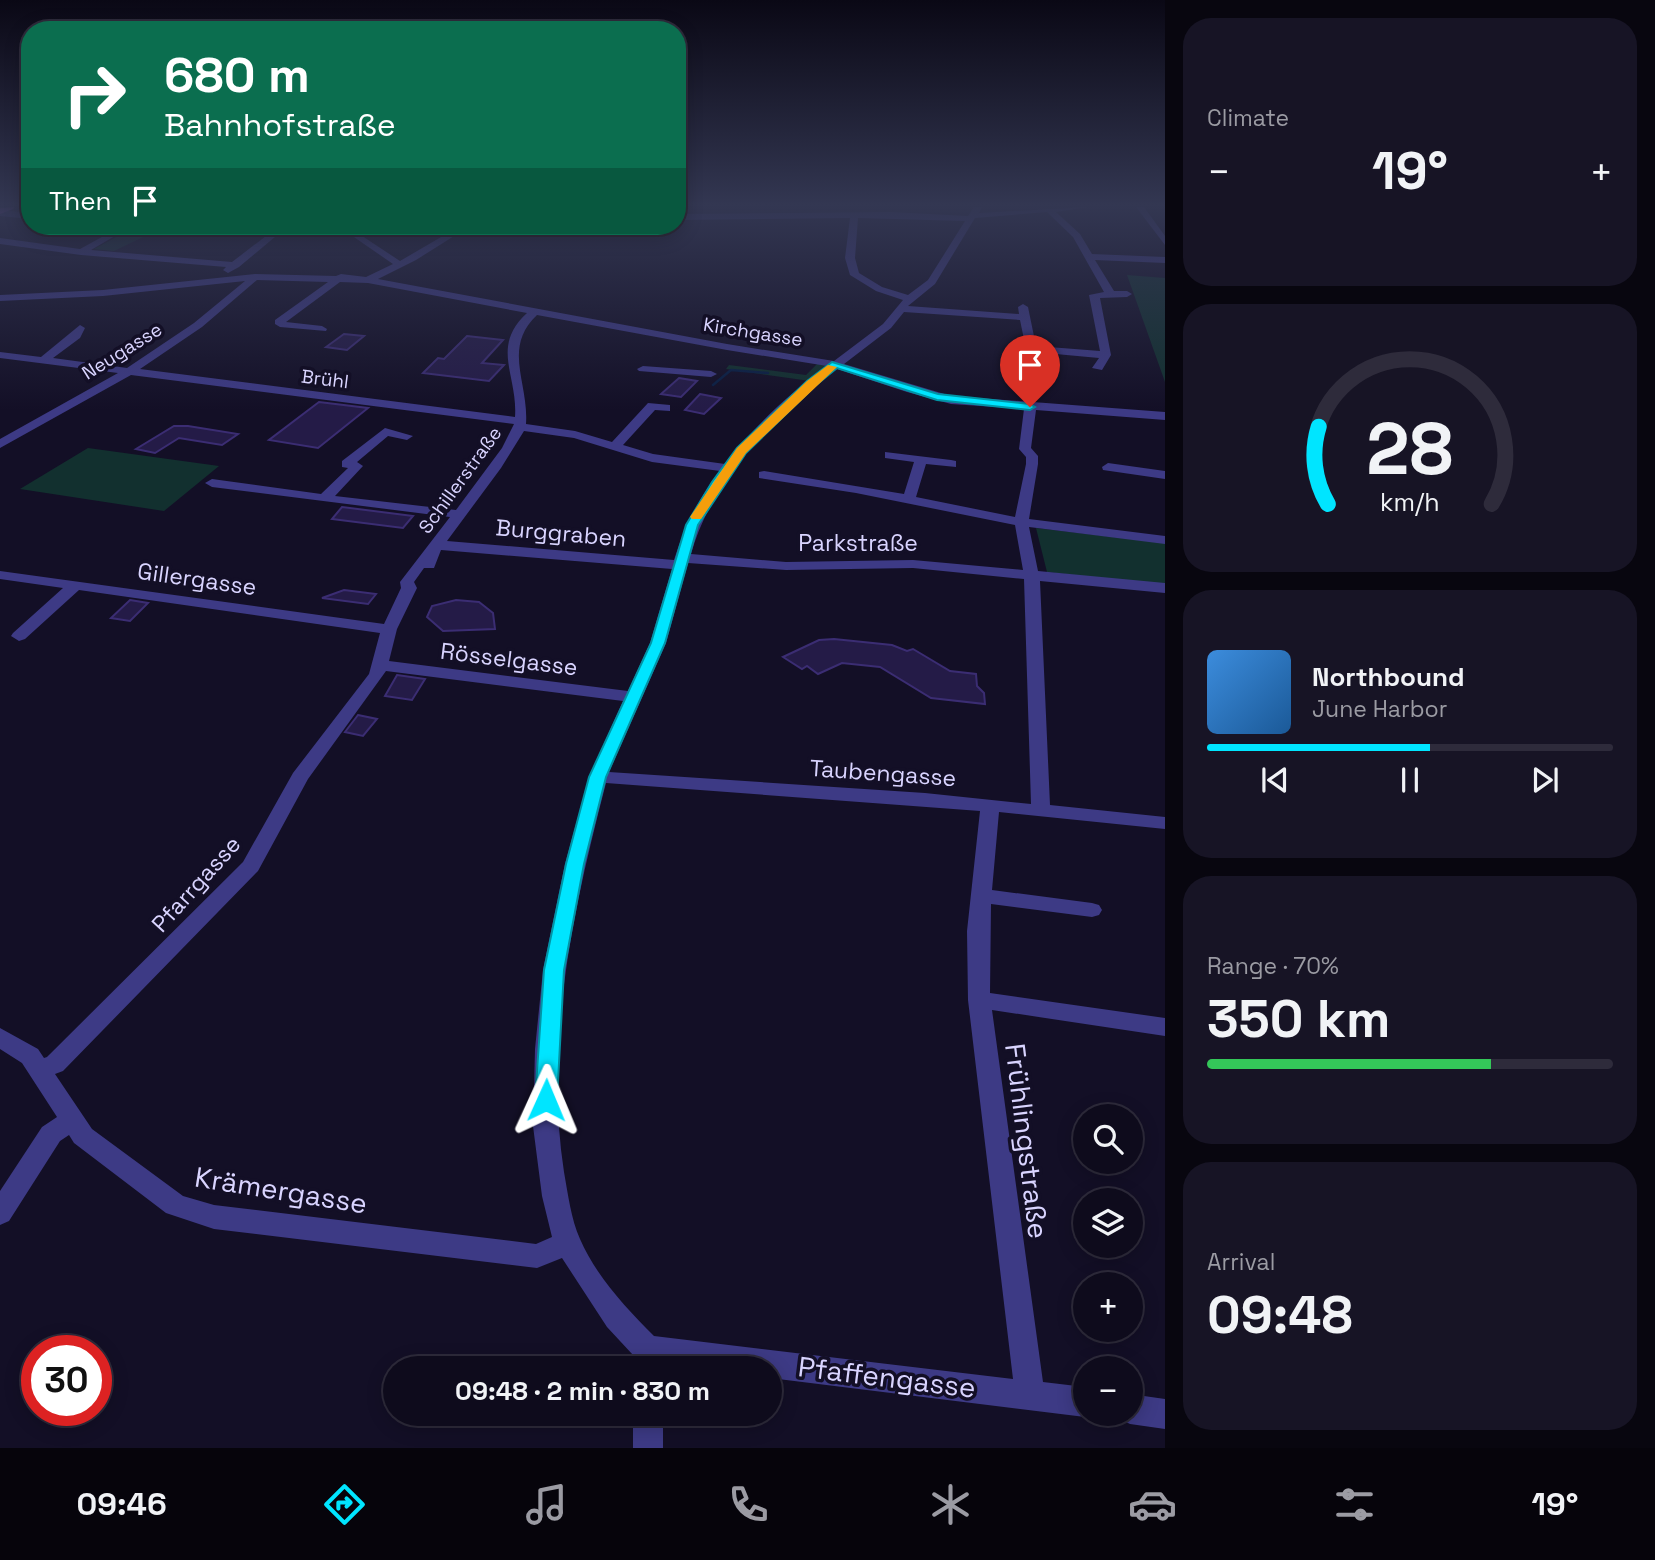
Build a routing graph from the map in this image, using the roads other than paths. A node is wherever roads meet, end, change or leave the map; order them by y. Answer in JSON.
{"nodes":[{"id":1,"x":222,"y":275,"type":"edge"},
{"id":2,"x":379,"y":275,"type":"edge"},
{"id":3,"x":855,"y":275,"type":"edge"},
{"id":4,"x":938,"y":275,"type":"edge"},
{"id":5,"x":1099,"y":275,"type":"edge"},
{"id":6,"x":255,"y":276,"type":"junction"},
{"id":7,"x":341,"y":278,"type":"junction"},
{"id":8,"x":220,"y":280,"type":"junction"},
{"id":9,"x":368,"y":280,"type":"junction"},
{"id":10,"x":1110,"y":293,"type":"junction"},
{"id":11,"x":1128,"y":294,"type":"dead end"},
{"id":12,"x":0,"y":298,"type":"edge"},
{"id":13,"x":909,"y":299,"type":"junction"},
{"id":14,"x":902,"y":309,"type":"junction"},
{"id":15,"x":536,"y":310,"type":"junction"},
{"id":16,"x":79,"y":328,"type":"dead end"},
{"id":17,"x":322,"y":329,"type":"dead end"},
{"id":18,"x":1031,"y":349,"type":"junction"},
{"id":19,"x":0,"y":355,"type":"edge"},
{"id":20,"x":1105,"y":355,"type":"junction"},
{"id":21,"x":1023,"y":360,"type":"dead end"},
{"id":22,"x":43,"y":361,"type":"junction"},
{"id":23,"x":717,"y":364,"type":"junction"},
{"id":24,"x":836,"y":364,"type":"junction"},
{"id":25,"x":1098,"y":368,"type":"dead end"},
{"id":26,"x":643,"y":369,"type":"dead end"},
{"id":27,"x":124,"y":372,"type":"junction"},
{"id":28,"x":1030,"y":407,"type":"junction"},
{"id":29,"x":666,"y":408,"type":"dead end"},
{"id":30,"x":1165,"y":415,"type":"edge"},
{"id":31,"x":521,"y":424,"type":"junction"},
{"id":32,"x":407,"y":436,"type":"dead end"},
{"id":33,"x":0,"y":444,"type":"edge"},
{"id":34,"x":615,"y":447,"type":"junction"},
{"id":35,"x":889,"y":455,"type":"dead end"},
{"id":36,"x":921,"y":460,"type":"junction"},
{"id":37,"x":951,"y":464,"type":"dead end"},
{"id":38,"x":1108,"y":467,"type":"dead end"},
{"id":39,"x":728,"y":468,"type":"junction"},
{"id":40,"x":764,"y":475,"type":"dead end"},
{"id":41,"x":1165,"y":475,"type":"edge"},
{"id":42,"x":212,"y":483,"type":"dead end"},
{"id":43,"x":324,"y":499,"type":"junction"},
{"id":44,"x":909,"y":499,"type":"junction"},
{"id":45,"x":458,"y":514,"type":"junction"},
{"id":46,"x":1021,"y":522,"type":"junction"},
{"id":47,"x":1165,"y":540,"type":"edge"},
{"id":48,"x":433,"y":550,"type":"junction"},
{"id":49,"x":682,"y":561,"type":"junction"},
{"id":50,"x":0,"y":575,"type":"edge"},
{"id":51,"x":1032,"y":576,"type":"junction"},
{"id":52,"x":75,"y":585,"type":"junction"},
{"id":53,"x":1165,"y":589,"type":"edge"},
{"id":54,"x":389,"y":629,"type":"junction"},
{"id":55,"x":19,"y":636,"type":"dead end"},
{"id":56,"x":380,"y":666,"type":"junction"},
{"id":57,"x":632,"y":697,"type":"junction"},
{"id":58,"x":598,"y":777,"type":"junction"},
{"id":59,"x":990,"y":805,"type":"junction"},
{"id":60,"x":1041,"y":810,"type":"junction"},
{"id":61,"x":1165,"y":823,"type":"edge"},
{"id":62,"x":980,"y":895,"type":"junction"},
{"id":63,"x":1092,"y":910,"type":"dead end"},
{"id":64,"x":979,"y":1000,"type":"junction"},
{"id":65,"x":1165,"y":1027,"type":"edge"},
{"id":66,"x":0,"y":1037,"type":"edge"},
{"id":67,"x":42,"y":1070,"type":"junction"},
{"id":68,"x":71,"y":1121,"type":"junction"},
{"id":69,"x":0,"y":1213,"type":"edge"},
{"id":70,"x":568,"y":1243,"type":"junction"},
{"id":71,"x":646,"y":1356,"type":"edge"},
{"id":72,"x":782,"y":1371,"type":"edge"},
{"id":73,"x":1030,"y":1394,"type":"junction"},
{"id":74,"x":1073,"y":1400,"type":"edge"},
{"id":75,"x":1143,"y":1411,"type":"edge"},
{"id":76,"x":1165,"y":1414,"type":"edge"},
{"id":77,"x":648,"y":1426,"type":"edge"},
{"id":78,"x":648,"y":1448,"type":"edge"}],
"edges":[{"from":1,"to":8,"type":"street"},
{"from":2,"to":9,"type":"street"},
{"from":3,"to":13,"type":"street"},
{"from":4,"to":13,"type":"street"},
{"from":5,"to":10,"type":"street"},
{"from":6,"to":7,"type":"street","name":"Kirchgasse"},
{"from":6,"to":8,"type":"street","name":"Kirchgasse"},
{"from":6,"to":27,"type":"street","name":"Neugasse"},
{"from":7,"to":9,"type":"street","name":"Kirchgasse"},
{"from":7,"to":17,"type":"street"},
{"from":8,"to":12,"type":"street","name":"Kirchgasse"},
{"from":9,"to":15,"type":"street","name":"Kirchgasse"},
{"from":10,"to":11,"type":"street"},
{"from":10,"to":20,"type":"street"},
{"from":13,"to":14,"type":"street"},
{"from":14,"to":18,"type":"street"},
{"from":14,"to":24,"type":"street"},
{"from":15,"to":23,"type":"street","name":"Kirchgasse"},
{"from":15,"to":31,"type":"street","name":"Schillerstraße"},
{"from":16,"to":22,"type":"street"},
{"from":18,"to":20,"type":"street"},
{"from":18,"to":21,"type":"street"},
{"from":19,"to":22,"type":"street","name":"Brühl"},
{"from":20,"to":25,"type":"street"},
{"from":22,"to":27,"type":"street","name":"Brühl"},
{"from":23,"to":24,"type":"street","name":"Kirchgasse"},
{"from":23,"to":26,"type":"street"},
{"from":24,"to":28,"type":"street","name":"Kirchgasse"},
{"from":24,"to":39,"type":"street"},
{"from":27,"to":31,"type":"street","name":"Brühl"},
{"from":27,"to":33,"type":"street","name":"Neugasse"},
{"from":28,"to":30,"type":"street","name":"Kirchgasse"},
{"from":28,"to":46,"type":"street"},
{"from":29,"to":34,"type":"street"},
{"from":31,"to":34,"type":"street","name":"Brühl"},
{"from":31,"to":45,"type":"street","name":"Schillerstraße"},
{"from":32,"to":43,"type":"street"},
{"from":34,"to":39,"type":"street","name":"Brühl"},
{"from":35,"to":36,"type":"street"},
{"from":36,"to":37,"type":"street"},
{"from":36,"to":44,"type":"street"},
{"from":38,"to":41,"type":"street"},
{"from":39,"to":49,"type":"street"},
{"from":40,"to":44,"type":"street"},
{"from":42,"to":43,"type":"street"},
{"from":43,"to":45,"type":"street"},
{"from":44,"to":46,"type":"street"},
{"from":45,"to":48,"type":"street","name":"Schillerstraße"},
{"from":46,"to":47,"type":"street"},
{"from":46,"to":51,"type":"street"},
{"from":48,"to":49,"type":"street","name":"Burggraben"},
{"from":48,"to":54,"type":"street","name":"Schillerstraße"},
{"from":49,"to":51,"type":"street","name":"Parkstraße"},
{"from":49,"to":57,"type":"street"},
{"from":50,"to":52,"type":"street","name":"Gillergasse"},
{"from":51,"to":53,"type":"street","name":"Parkstraße"},
{"from":51,"to":60,"type":"street"},
{"from":52,"to":54,"type":"street","name":"Gillergasse"},
{"from":52,"to":55,"type":"street"},
{"from":54,"to":56,"type":"street","name":"Pfarrgasse"},
{"from":56,"to":57,"type":"street","name":"Rösselgasse"},
{"from":56,"to":67,"type":"street","name":"Pfarrgasse"},
{"from":57,"to":58,"type":"street"},
{"from":58,"to":59,"type":"street","name":"Taubengasse"},
{"from":58,"to":70,"type":"street"},
{"from":59,"to":60,"type":"street","name":"Taubengasse"},
{"from":59,"to":62,"type":"street","name":"Frühlingstraße"},
{"from":60,"to":61,"type":"street","name":"Taubengasse"},
{"from":62,"to":63,"type":"street"},
{"from":62,"to":64,"type":"street","name":"Frühlingstraße"},
{"from":64,"to":65,"type":"street"},
{"from":64,"to":73,"type":"street","name":"Frühlingstraße"},
{"from":66,"to":67,"type":"street","name":"Krämergasse"},
{"from":67,"to":68,"type":"street","name":"Krämergasse"},
{"from":68,"to":69,"type":"street"},
{"from":68,"to":70,"type":"street","name":"Krämergasse"},
{"from":70,"to":71,"type":"street"},
{"from":72,"to":73,"type":"street","name":"Pfaffengasse"},
{"from":73,"to":74,"type":"street","name":"Pfaffengasse"},
{"from":75,"to":76,"type":"street"},
{"from":77,"to":78,"type":"street"}]}
